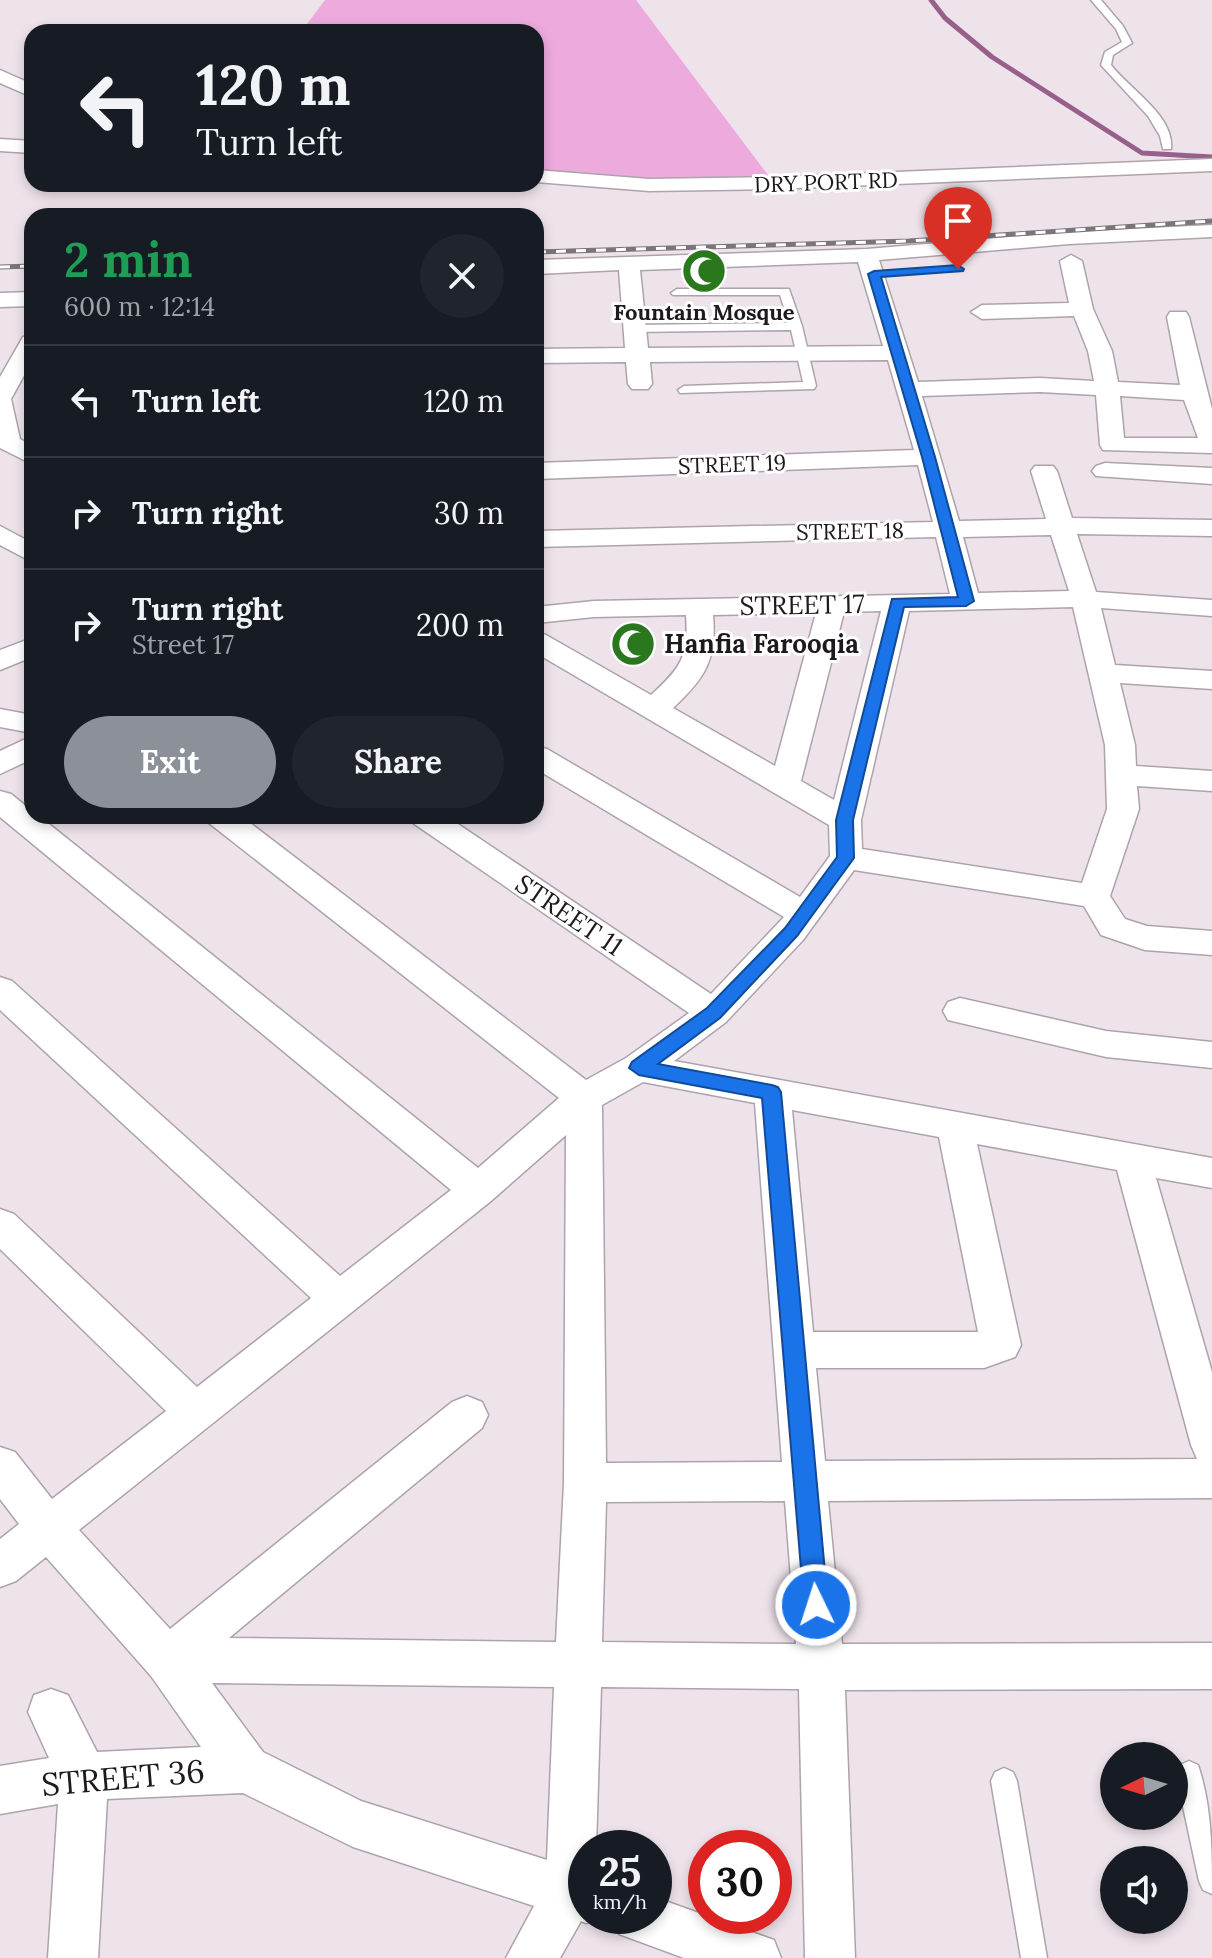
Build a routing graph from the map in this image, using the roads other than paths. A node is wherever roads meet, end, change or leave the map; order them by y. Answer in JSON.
{"nodes":[{"id":1,"x":1096,"y":0,"type":"edge"},
{"id":2,"x":0,"y":76,"type":"edge"},
{"id":3,"x":24,"y":87,"type":"edge"},
{"id":4,"x":0,"y":145,"type":"edge"},
{"id":5,"x":24,"y":146,"type":"edge"},
{"id":6,"x":1167,"y":147,"type":"dead end"},
{"id":7,"x":1212,"y":165,"type":"edge"},
{"id":8,"x":544,"y":177,"type":"edge"},
{"id":9,"x":1212,"y":231,"type":"edge"},
{"id":10,"x":1212,"y":252,"type":"edge"},
{"id":11,"x":1165,"y":255,"type":"dead end"},
{"id":12,"x":1071,"y":261,"type":"dead end"},
{"id":13,"x":629,"y":265,"type":"junction"},
{"id":14,"x":871,"y":265,"type":"junction"},
{"id":15,"x":544,"y":267,"type":"edge"},
{"id":16,"x":965,"y":268,"type":"dead end"},
{"id":17,"x":24,"y":283,"type":"edge"},
{"id":18,"x":0,"y":284,"type":"edge"},
{"id":19,"x":677,"y":293,"type":"dead end"},
{"id":20,"x":24,"y":299,"type":"edge"},
{"id":21,"x":0,"y":300,"type":"edge"},
{"id":22,"x":1082,"y":309,"type":"junction"},
{"id":23,"x":982,"y":312,"type":"dead end"},
{"id":24,"x":1178,"y":317,"type":"dead end"},
{"id":25,"x":796,"y":326,"type":"junction"},
{"id":26,"x":636,"y":329,"type":"junction"},
{"id":27,"x":24,"y":343,"type":"edge"},
{"id":28,"x":0,"y":346,"type":"edge"},
{"id":29,"x":898,"y":353,"type":"junction"},
{"id":30,"x":1186,"y":353,"type":"junction"},
{"id":31,"x":803,"y":354,"type":"junction"},
{"id":32,"x":1212,"y":354,"type":"edge"},
{"id":33,"x":639,"y":355,"type":"junction"},
{"id":34,"x":24,"y":356,"type":"edge"},
{"id":35,"x":544,"y":356,"type":"edge"},
{"id":36,"x":640,"y":384,"type":"dead end"},
{"id":37,"x":909,"y":389,"type":"junction"},
{"id":38,"x":1108,"y":389,"type":"junction"},
{"id":39,"x":684,"y":390,"type":"dead end"},
{"id":40,"x":1194,"y":393,"type":"junction"},
{"id":41,"x":24,"y":397,"type":"edge"},
{"id":42,"x":0,"y":399,"type":"edge"},
{"id":43,"x":1212,"y":444,"type":"edge"},
{"id":44,"x":24,"y":452,"type":"edge"},
{"id":45,"x":929,"y":457,"type":"junction"},
{"id":46,"x":544,"y":471,"type":"edge"},
{"id":47,"x":1044,"y":471,"type":"dead end"},
{"id":48,"x":1105,"y":471,"type":"dead end"},
{"id":49,"x":1212,"y":476,"type":"edge"},
{"id":50,"x":1060,"y":526,"type":"junction"},
{"id":51,"x":1212,"y":528,"type":"edge"},
{"id":52,"x":946,"y":529,"type":"junction"},
{"id":53,"x":0,"y":534,"type":"edge"},
{"id":54,"x":544,"y":539,"type":"edge"},
{"id":55,"x":24,"y":549,"type":"edge"},
{"id":56,"x":1085,"y":599,"type":"junction"},
{"id":57,"x":966,"y":601,"type":"junction"},
{"id":58,"x":897,"y":603,"type":"junction"},
{"id":59,"x":832,"y":604,"type":"junction"},
{"id":60,"x":699,"y":607,"type":"junction"},
{"id":61,"x":1212,"y":608,"type":"edge"},
{"id":62,"x":544,"y":614,"type":"edge"},
{"id":63,"x":544,"y":646,"type":"edge"},
{"id":64,"x":24,"y":650,"type":"edge"},
{"id":65,"x":0,"y":661,"type":"edge"},
{"id":66,"x":1103,"y":673,"type":"junction"},
{"id":67,"x":1212,"y":680,"type":"edge"},
{"id":68,"x":654,"y":709,"type":"junction"},
{"id":69,"x":0,"y":718,"type":"edge"},
{"id":70,"x":24,"y":722,"type":"edge"},
{"id":71,"x":24,"y":750,"type":"edge"},
{"id":72,"x":544,"y":761,"type":"edge"},
{"id":73,"x":0,"y":764,"type":"edge"},
{"id":74,"x":1121,"y":775,"type":"junction"},
{"id":75,"x":1212,"y":781,"type":"edge"},
{"id":76,"x":785,"y":785,"type":"junction"},
{"id":77,"x":0,"y":801,"type":"edge"},
{"id":78,"x":845,"y":820,"type":"junction"},
{"id":79,"x":24,"y":821,"type":"edge"},
{"id":80,"x":28,"y":824,"type":"edge"},
{"id":81,"x":230,"y":824,"type":"edge"},
{"id":82,"x":436,"y":824,"type":"edge"},
{"id":83,"x":846,"y":858,"type":"junction"},
{"id":84,"x":1094,"y":896,"type":"junction"},
{"id":85,"x":804,"y":914,"type":"junction"},
{"id":86,"x":1212,"y":943,"type":"edge"},
{"id":87,"x":0,"y":990,"type":"edge"},
{"id":88,"x":960,"y":1011,"type":"dead end"},
{"id":89,"x":714,"y":1013,"type":"junction"},
{"id":90,"x":1212,"y":1055,"type":"edge"},
{"id":91,"x":639,"y":1068,"type":"junction"},
{"id":92,"x":772,"y":1092,"type":"junction"},
{"id":93,"x":584,"y":1098,"type":"junction"},
{"id":94,"x":955,"y":1126,"type":"junction"},
{"id":95,"x":1132,"y":1158,"type":"junction"},
{"id":96,"x":1212,"y":1173,"type":"edge"},
{"id":97,"x":478,"y":1190,"type":"junction"},
{"id":98,"x":0,"y":1225,"type":"edge"},
{"id":99,"x":338,"y":1299,"type":"junction"},
{"id":100,"x":795,"y":1350,"type":"junction"},
{"id":101,"x":195,"y":1412,"type":"junction"},
{"id":102,"x":467,"y":1415,"type":"dead end"},
{"id":103,"x":1212,"y":1445,"type":"edge"},
{"id":104,"x":0,"y":1466,"type":"edge"},
{"id":105,"x":1212,"y":1478,"type":"edge"},
{"id":106,"x":807,"y":1482,"type":"junction"},
{"id":107,"x":585,"y":1483,"type":"junction"},
{"id":108,"x":48,"y":1527,"type":"junction"},
{"id":109,"x":0,"y":1566,"type":"edge"},
{"id":110,"x":167,"y":1660,"type":"junction"},
{"id":111,"x":578,"y":1665,"type":"junction"},
{"id":112,"x":1212,"y":1666,"type":"edge"},
{"id":113,"x":821,"y":1667,"type":"junction"},
{"id":114,"x":51,"y":1712,"type":"dead end"},
{"id":115,"x":246,"y":1769,"type":"junction"},
{"id":116,"x":1189,"y":1774,"type":"dead end"},
{"id":117,"x":84,"y":1776,"type":"junction"},
{"id":118,"x":1004,"y":1781,"type":"dead end"},
{"id":119,"x":0,"y":1790,"type":"edge"},
{"id":120,"x":578,"y":1830,"type":"edge"},
{"id":121,"x":1212,"y":1881,"type":"edge"},
{"id":122,"x":568,"y":1892,"type":"edge"},
{"id":123,"x":568,"y":1908,"type":"edge"},
{"id":124,"x":672,"y":1929,"type":"edge"},
{"id":125,"x":749,"y":1957,"type":"edge"},
{"id":126,"x":73,"y":1958,"type":"edge"},
{"id":127,"x":531,"y":1958,"type":"edge"},
{"id":128,"x":830,"y":1958,"type":"edge"},
{"id":129,"x":1034,"y":1958,"type":"edge"}],
"edges":[{"from":1,"to":6,"type":"lane"},
{"from":2,"to":3,"type":"street"},
{"from":4,"to":5,"type":"street"},
{"from":7,"to":8,"type":"street","name":"DRY PORT RD"},
{"from":9,"to":14,"type":"street"},
{"from":10,"to":11,"type":"street"},
{"from":12,"to":22,"type":"street"},
{"from":13,"to":14,"type":"street"},
{"from":13,"to":15,"type":"street"},
{"from":13,"to":26,"type":"street"},
{"from":14,"to":16,"type":"street"},
{"from":14,"to":29,"type":"street"},
{"from":17,"to":18,"type":"street"},
{"from":19,"to":25,"type":"lane"},
{"from":20,"to":21,"type":"street"},
{"from":22,"to":23,"type":"street"},
{"from":22,"to":38,"type":"street"},
{"from":24,"to":30,"type":"street"},
{"from":25,"to":26,"type":"lane"},
{"from":25,"to":31,"type":"lane"},
{"from":26,"to":33,"type":"street"},
{"from":27,"to":28,"type":"street"},
{"from":29,"to":31,"type":"street"},
{"from":29,"to":37,"type":"street"},
{"from":30,"to":32,"type":"street"},
{"from":30,"to":40,"type":"street"},
{"from":31,"to":33,"type":"street"},
{"from":31,"to":39,"type":"lane"},
{"from":33,"to":35,"type":"street"},
{"from":33,"to":36,"type":"street"},
{"from":34,"to":42,"type":"street"},
{"from":37,"to":38,"type":"street"},
{"from":37,"to":45,"type":"street"},
{"from":38,"to":40,"type":"street"},
{"from":38,"to":43,"type":"street"},
{"from":40,"to":43,"type":"street"},
{"from":41,"to":42,"type":"street"},
{"from":42,"to":44,"type":"street"},
{"from":45,"to":46,"type":"street","name":"STREET 19"},
{"from":45,"to":52,"type":"street"},
{"from":47,"to":50,"type":"street"},
{"from":48,"to":49,"type":"street"},
{"from":50,"to":51,"type":"street","name":"STREET 18"},
{"from":50,"to":52,"type":"street","name":"STREET 18"},
{"from":50,"to":56,"type":"street"},
{"from":52,"to":54,"type":"street","name":"STREET 18"},
{"from":52,"to":57,"type":"street"},
{"from":53,"to":55,"type":"street"},
{"from":56,"to":57,"type":"street","name":"STREET 17"},
{"from":56,"to":61,"type":"street","name":"STREET 17"},
{"from":56,"to":66,"type":"street"},
{"from":57,"to":58,"type":"street","name":"STREET 17"},
{"from":58,"to":59,"type":"street","name":"STREET 17"},
{"from":58,"to":78,"type":"street"},
{"from":59,"to":60,"type":"street","name":"STREET 17"},
{"from":59,"to":76,"type":"street"},
{"from":60,"to":62,"type":"street","name":"STREET 17"},
{"from":60,"to":68,"type":"street"},
{"from":63,"to":68,"type":"street"},
{"from":64,"to":65,"type":"street"},
{"from":66,"to":67,"type":"street"},
{"from":66,"to":74,"type":"street"},
{"from":68,"to":76,"type":"street"},
{"from":69,"to":70,"type":"street"},
{"from":71,"to":73,"type":"street"},
{"from":72,"to":85,"type":"street"},
{"from":74,"to":75,"type":"street"},
{"from":74,"to":84,"type":"street"},
{"from":76,"to":78,"type":"street"},
{"from":77,"to":79,"type":"street"},
{"from":78,"to":83,"type":"street"},
{"from":80,"to":97,"type":"street"},
{"from":81,"to":93,"type":"street"},
{"from":82,"to":89,"type":"street","name":"STREET 11"},
{"from":83,"to":84,"type":"street"},
{"from":83,"to":85,"type":"street"},
{"from":84,"to":86,"type":"street"},
{"from":85,"to":89,"type":"street"},
{"from":87,"to":99,"type":"street"},
{"from":88,"to":90,"type":"street"},
{"from":89,"to":91,"type":"street"},
{"from":91,"to":92,"type":"street"},
{"from":91,"to":93,"type":"street"},
{"from":92,"to":94,"type":"street"},
{"from":92,"to":100,"type":"street"},
{"from":93,"to":97,"type":"street"},
{"from":93,"to":107,"type":"street"},
{"from":94,"to":95,"type":"street"},
{"from":94,"to":100,"type":"street"},
{"from":95,"to":96,"type":"street"},
{"from":95,"to":103,"type":"street"},
{"from":97,"to":99,"type":"street"},
{"from":98,"to":101,"type":"street"},
{"from":99,"to":101,"type":"street"},
{"from":100,"to":106,"type":"street"},
{"from":101,"to":108,"type":"street"},
{"from":102,"to":110,"type":"street"},
{"from":104,"to":108,"type":"street"},
{"from":105,"to":106,"type":"street"},
{"from":106,"to":107,"type":"street"},
{"from":106,"to":113,"type":"street"},
{"from":107,"to":111,"type":"street"},
{"from":108,"to":109,"type":"street"},
{"from":108,"to":110,"type":"street"},
{"from":110,"to":111,"type":"street"},
{"from":110,"to":115,"type":"street"},
{"from":111,"to":113,"type":"street"},
{"from":111,"to":120,"type":"street"},
{"from":112,"to":113,"type":"street"},
{"from":113,"to":128,"type":"street"},
{"from":114,"to":117,"type":"street"},
{"from":115,"to":117,"type":"street","name":"STREET 36"},
{"from":115,"to":122,"type":"street"},
{"from":116,"to":121,"type":"lane"},
{"from":117,"to":119,"type":"street","name":"STREET 36"},
{"from":117,"to":126,"type":"street"},
{"from":118,"to":129,"type":"lane"},
{"from":123,"to":127,"type":"street"},
{"from":124,"to":125,"type":"street"}]}
